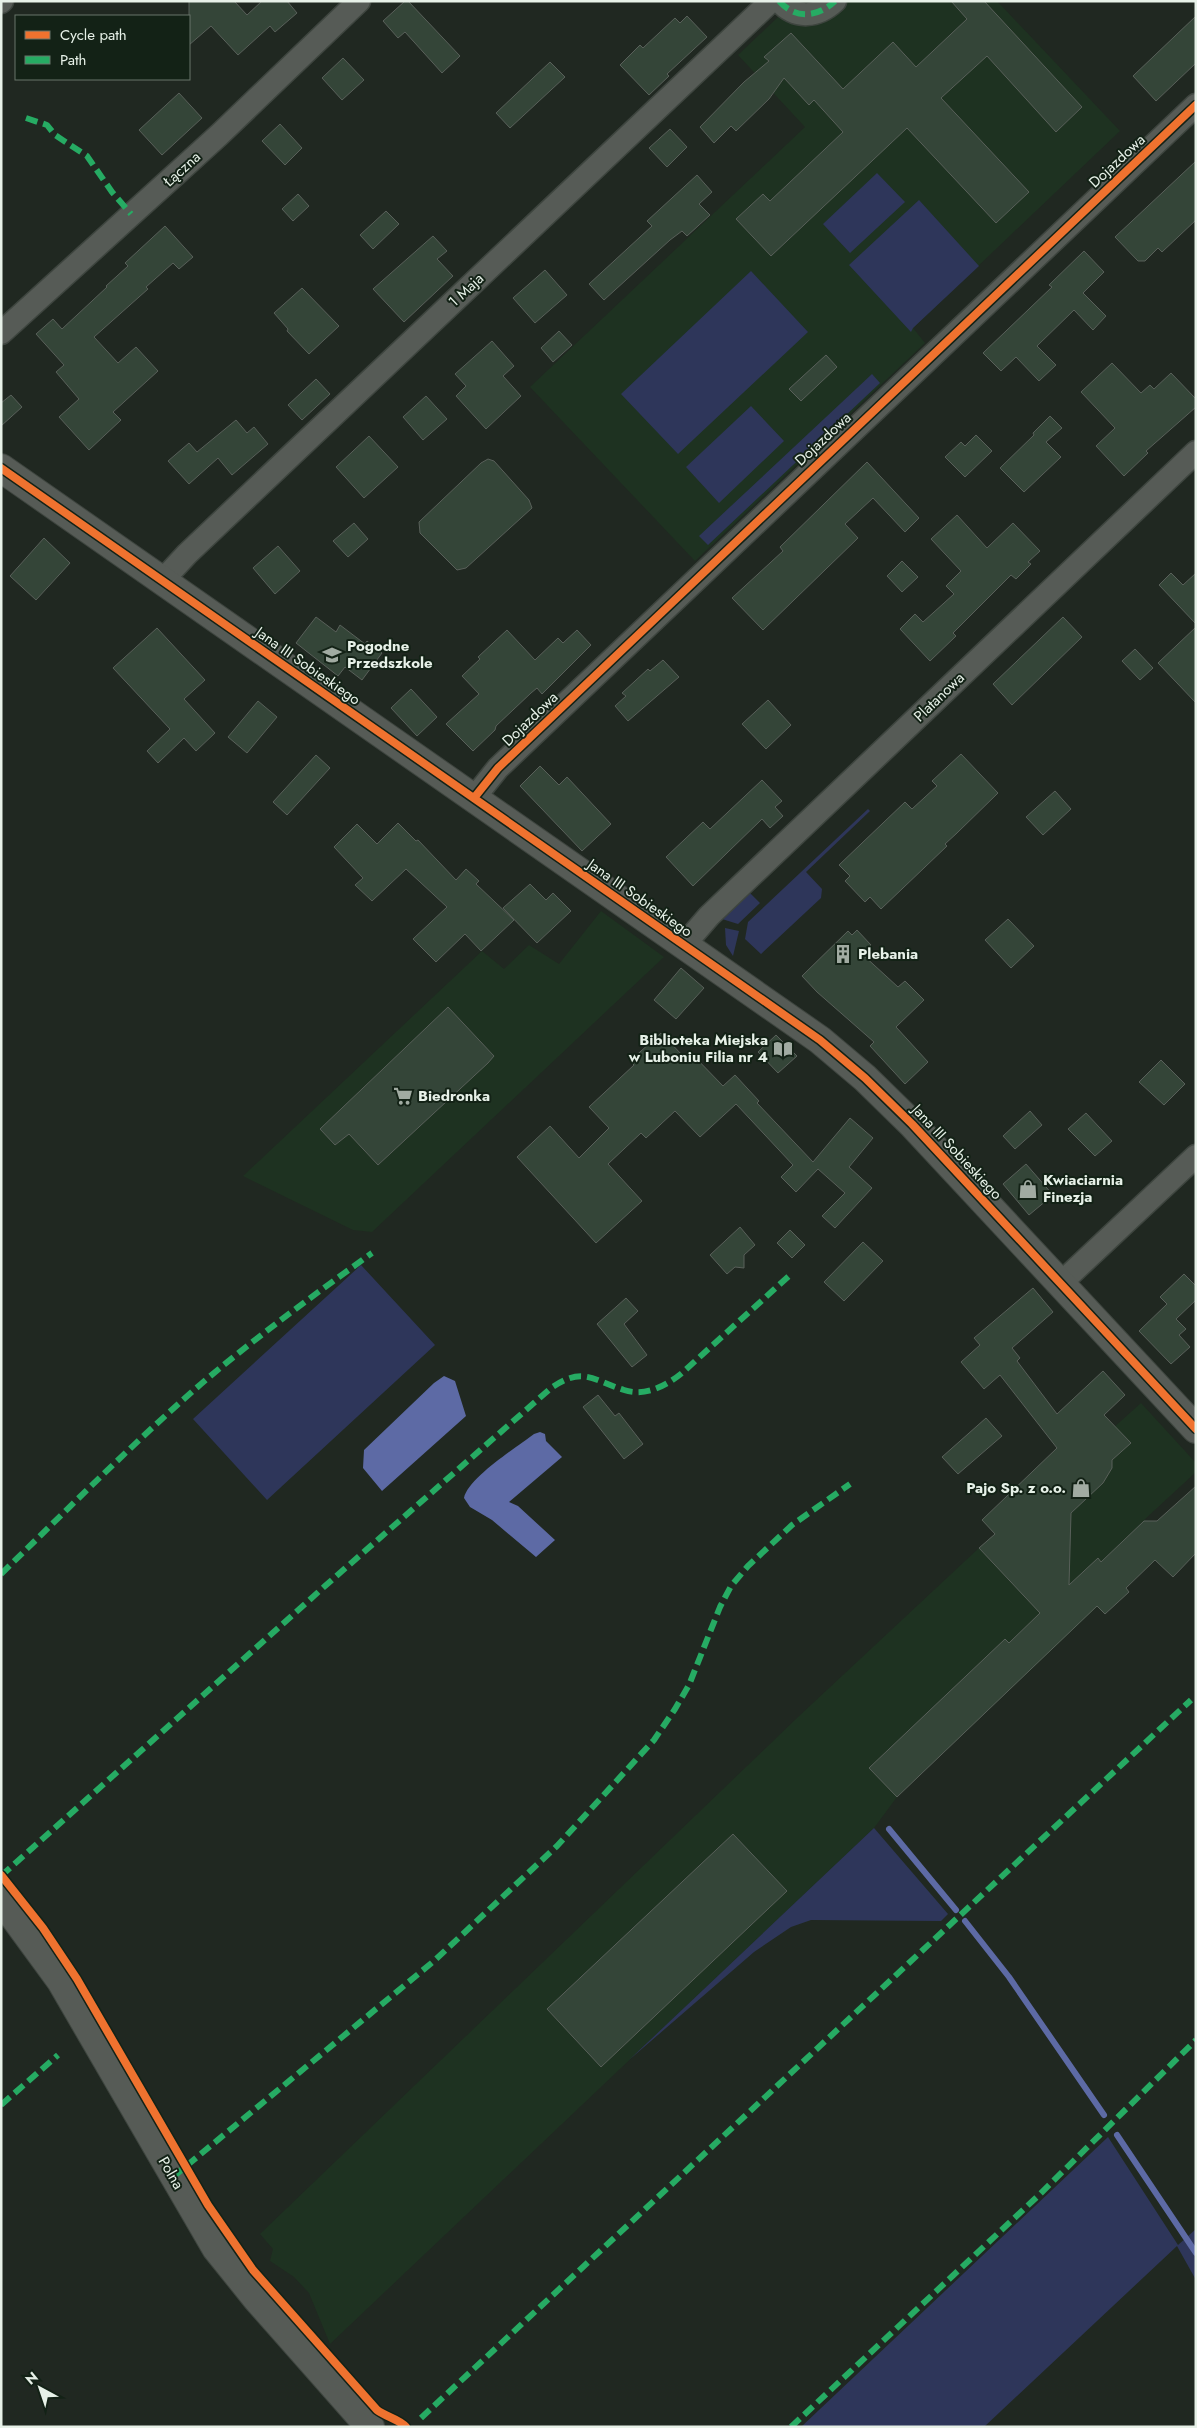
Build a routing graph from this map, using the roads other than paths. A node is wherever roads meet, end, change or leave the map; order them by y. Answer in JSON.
{"nodes":[{"id":1,"x":359,"y":1,"type":"edge"},
{"id":2,"x":771,"y":1,"type":"edge"},
{"id":3,"x":779,"y":1,"type":"edge"},
{"id":4,"x":835,"y":1,"type":"edge"},
{"id":5,"x":1196,"y":105,"type":"edge"},
{"id":6,"x":1,"y":333,"type":"edge"},
{"id":7,"x":1193,"y":460,"type":"edge"},
{"id":8,"x":1,"y":468,"type":"edge"},
{"id":9,"x":162,"y":581,"type":"junction"},
{"id":10,"x":474,"y":798,"type":"junction"},
{"id":11,"x":684,"y":945,"type":"junction"},
{"id":12,"x":1196,"y":1156,"type":"edge"},
{"id":13,"x":1061,"y":1283,"type":"junction"},
{"id":14,"x":1196,"y":1429,"type":"edge"},
{"id":15,"x":1,"y":1899,"type":"edge"},
{"id":16,"x":370,"y":2427,"type":"edge"}],
"edges":[{"from":1,"to":6,"type":"street","name":"Łączna"},
{"from":2,"to":9,"type":"street","name":"1 Maja"},
{"from":3,"to":4,"type":"street"},
{"from":5,"to":10,"type":"street","name":"Dojazdowa"},
{"from":7,"to":11,"type":"street","name":"Platanowa"},
{"from":8,"to":9,"type":"street","name":"Jana III Sobieskiego"},
{"from":9,"to":10,"type":"street","name":"Jana III Sobieskiego"},
{"from":10,"to":11,"type":"street","name":"Jana III Sobieskiego"},
{"from":11,"to":13,"type":"street","name":"Jana III Sobieskiego"},
{"from":12,"to":13,"type":"street"},
{"from":13,"to":14,"type":"street","name":"Jana III Sobieskiego"},
{"from":15,"to":16,"type":"street","name":"Polna"}]}
